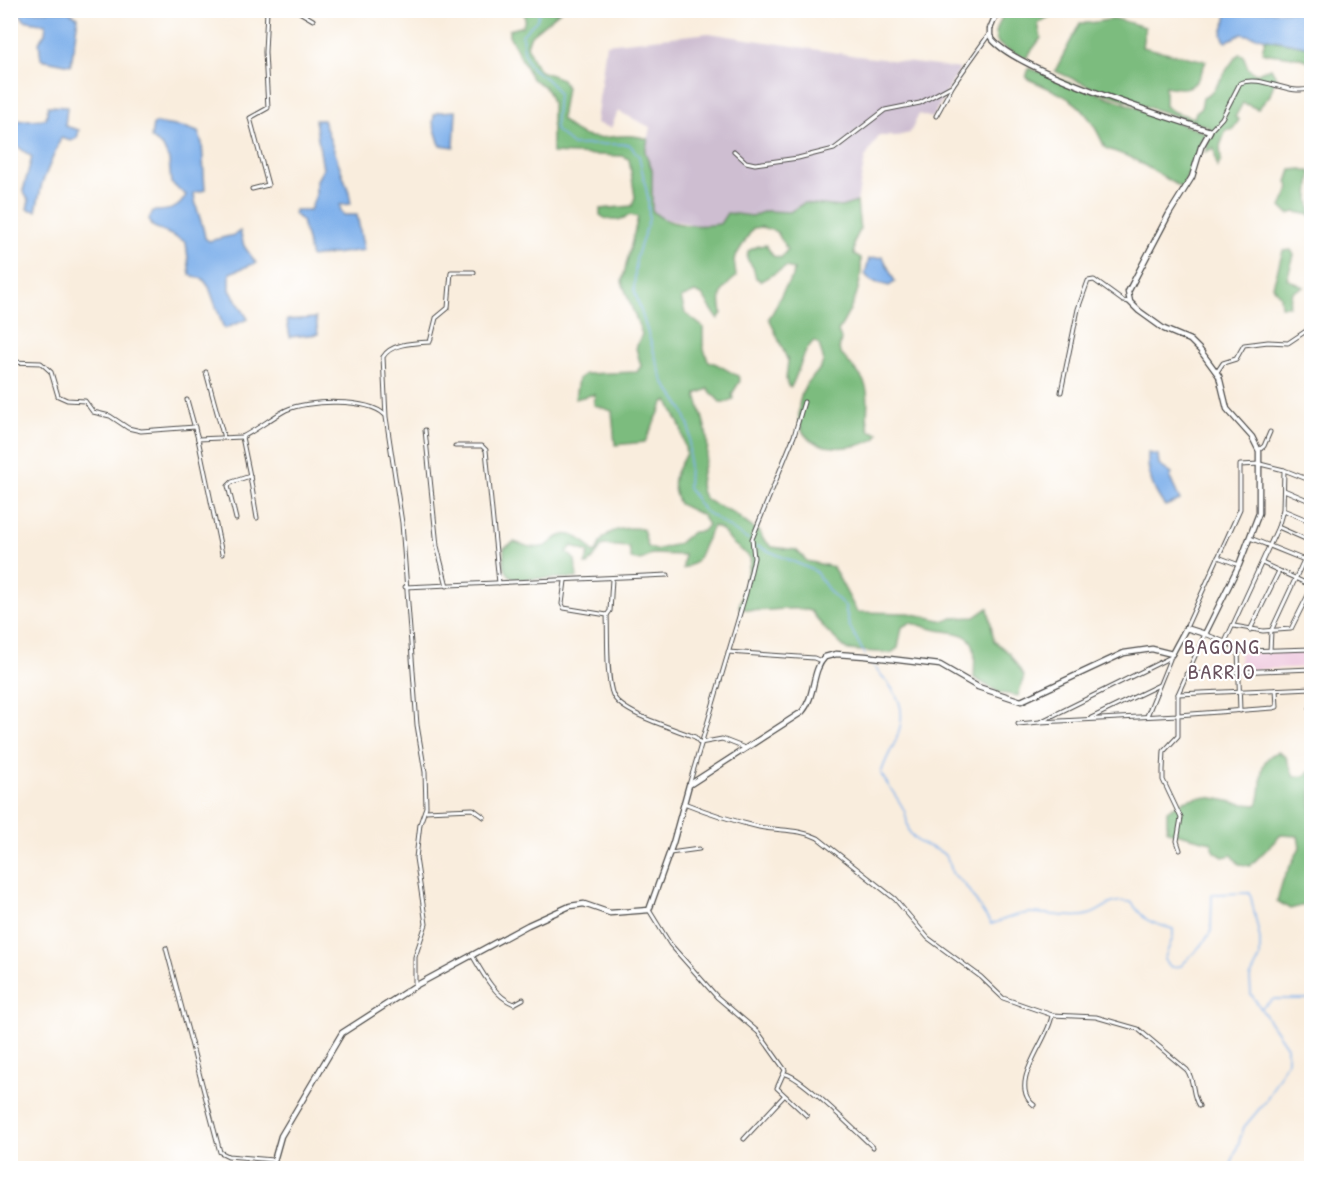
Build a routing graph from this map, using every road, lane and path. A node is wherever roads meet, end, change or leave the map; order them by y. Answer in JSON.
{"nodes":[{"id":1,"x":267,"y":10,"type":"edge"},
{"id":2,"x":296,"y":10,"type":"edge"},
{"id":3,"x":998,"y":10,"type":"edge"},
{"id":4,"x":313,"y":20,"type":"dead end"},
{"id":5,"x":990,"y":33,"type":"junction"},
{"id":6,"x":953,"y":85,"type":"junction"},
{"id":7,"x":1311,"y":88,"type":"edge"},
{"id":8,"x":936,"y":116,"type":"dead end"},
{"id":9,"x":1210,"y":132,"type":"junction"},
{"id":10,"x":734,"y":151,"type":"dead end"},
{"id":11,"x":252,"y":189,"type":"dead end"},
{"id":12,"x":474,"y":272,"type":"dead end"},
{"id":13,"x":1130,"y":302,"type":"junction"},
{"id":14,"x":1311,"y":327,"type":"edge"},
{"id":15,"x":10,"y":362,"type":"edge"},
{"id":16,"x":206,"y":372,"type":"dead end"},
{"id":17,"x":1217,"y":372,"type":"junction"},
{"id":18,"x":1061,"y":392,"type":"dead end"},
{"id":19,"x":187,"y":400,"type":"dead end"},
{"id":20,"x":804,"y":402,"type":"dead end"},
{"id":21,"x":386,"y":417,"type":"junction"},
{"id":22,"x":195,"y":427,"type":"junction"},
{"id":23,"x":425,"y":430,"type":"dead end"},
{"id":24,"x":1270,"y":432,"type":"dead end"},
{"id":25,"x":242,"y":437,"type":"junction"},
{"id":26,"x":224,"y":438,"type":"junction"},
{"id":27,"x":198,"y":439,"type":"junction"},
{"id":28,"x":455,"y":446,"type":"dead end"},
{"id":29,"x":1259,"y":450,"type":"junction"},
{"id":30,"x":1260,"y":464,"type":"junction"},
{"id":31,"x":1284,"y":470,"type":"junction"},
{"id":32,"x":250,"y":476,"type":"junction"},
{"id":33,"x":1311,"y":481,"type":"edge"},
{"id":34,"x":1284,"y":490,"type":"junction"},
{"id":35,"x":1311,"y":502,"type":"edge"},
{"id":36,"x":1283,"y":510,"type":"junction"},
{"id":37,"x":257,"y":518,"type":"dead end"},
{"id":38,"x":236,"y":519,"type":"dead end"},
{"id":39,"x":1311,"y":522,"type":"edge"},
{"id":40,"x":1278,"y":527,"type":"junction"},
{"id":41,"x":1250,"y":538,"type":"junction"},
{"id":42,"x":1311,"y":542,"type":"edge"},
{"id":43,"x":1270,"y":544,"type":"junction"},
{"id":44,"x":222,"y":554,"type":"dead end"},
{"id":45,"x":1218,"y":557,"type":"junction"},
{"id":46,"x":1304,"y":560,"type":"junction"},
{"id":47,"x":1262,"y":563,"type":"junction"},
{"id":48,"x":1311,"y":563,"type":"edge"},
{"id":49,"x":1239,"y":566,"type":"junction"},
{"id":50,"x":1279,"y":571,"type":"junction"},
{"id":51,"x":668,"y":575,"type":"dead end"},
{"id":52,"x":1296,"y":578,"type":"junction"},
{"id":53,"x":612,"y":579,"type":"junction"},
{"id":54,"x":565,"y":581,"type":"junction"},
{"id":55,"x":499,"y":584,"type":"junction"},
{"id":56,"x":447,"y":585,"type":"junction"},
{"id":57,"x":1311,"y":586,"type":"edge"},
{"id":58,"x":405,"y":587,"type":"junction"},
{"id":59,"x":607,"y":615,"type":"junction"},
{"id":60,"x":1234,"y":626,"type":"junction"},
{"id":61,"x":1186,"y":628,"type":"junction"},
{"id":62,"x":1251,"y":630,"type":"junction"},
{"id":63,"x":1271,"y":631,"type":"junction"},
{"id":64,"x":1205,"y":634,"type":"junction"},
{"id":65,"x":1311,"y":639,"type":"edge"},
{"id":66,"x":1225,"y":642,"type":"junction"},
{"id":67,"x":1310,"y":649,"type":"edge"},
{"id":68,"x":1238,"y":650,"type":"junction"},
{"id":69,"x":1270,"y":651,"type":"junction"},
{"id":70,"x":728,"y":652,"type":"junction"},
{"id":71,"x":1171,"y":656,"type":"junction"},
{"id":72,"x":821,"y":661,"type":"junction"},
{"id":73,"x":1311,"y":669,"type":"edge"},
{"id":74,"x":1238,"y":672,"type":"junction"},
{"id":75,"x":1186,"y":674,"type":"junction"},
{"id":76,"x":1159,"y":685,"type":"junction"},
{"id":77,"x":1311,"y":688,"type":"edge"},
{"id":78,"x":1276,"y":689,"type":"junction"},
{"id":79,"x":1239,"y":691,"type":"junction"},
{"id":80,"x":1178,"y":694,"type":"junction"},
{"id":81,"x":1311,"y":702,"type":"edge"},
{"id":82,"x":1310,"y":708,"type":"dead end"},
{"id":83,"x":1240,"y":711,"type":"junction"},
{"id":84,"x":1178,"y":715,"type":"junction"},
{"id":85,"x":1146,"y":716,"type":"junction"},
{"id":86,"x":1088,"y":720,"type":"junction"},
{"id":87,"x":1040,"y":722,"type":"junction"},
{"id":88,"x":1018,"y":724,"type":"dead end"},
{"id":89,"x":700,"y":743,"type":"junction"},
{"id":90,"x":745,"y":749,"type":"junction"},
{"id":91,"x":689,"y":785,"type":"junction"},
{"id":92,"x":684,"y":803,"type":"junction"},
{"id":93,"x":425,"y":811,"type":"junction"},
{"id":94,"x":484,"y":817,"type":"dead end"},
{"id":95,"x":699,"y":849,"type":"dead end"},
{"id":96,"x":1180,"y":850,"type":"dead end"},
{"id":97,"x":670,"y":853,"type":"junction"},
{"id":98,"x":649,"y":910,"type":"junction"},
{"id":99,"x":166,"y":948,"type":"dead end"},
{"id":100,"x":472,"y":954,"type":"junction"},
{"id":101,"x":415,"y":986,"type":"junction"},
{"id":102,"x":523,"y":999,"type":"dead end"},
{"id":103,"x":1052,"y":1015,"type":"junction"},
{"id":104,"x":786,"y":1074,"type":"junction"},
{"id":105,"x":784,"y":1096,"type":"junction"},
{"id":106,"x":1034,"y":1105,"type":"dead end"},
{"id":107,"x":1199,"y":1106,"type":"dead end"},
{"id":108,"x":807,"y":1116,"type":"dead end"},
{"id":109,"x":744,"y":1139,"type":"dead end"},
{"id":110,"x":873,"y":1147,"type":"dead end"},
{"id":111,"x":273,"y":1160,"type":"junction"},
{"id":112,"x":272,"y":1168,"type":"edge"}],
"edges":[{"from":1,"to":11,"type":"street"},
{"from":2,"to":4,"type":"street"},
{"from":3,"to":5,"type":"street"},
{"from":5,"to":6,"type":"street"},
{"from":5,"to":9,"type":"street"},
{"from":6,"to":8,"type":"street"},
{"from":6,"to":10,"type":"street"},
{"from":7,"to":9,"type":"street"},
{"from":9,"to":13,"type":"street"},
{"from":12,"to":21,"type":"street"},
{"from":13,"to":17,"type":"street"},
{"from":13,"to":18,"type":"street"},
{"from":14,"to":17,"type":"street"},
{"from":15,"to":22,"type":"street"},
{"from":16,"to":26,"type":"street"},
{"from":17,"to":29,"type":"street"},
{"from":19,"to":22,"type":"street"},
{"from":20,"to":70,"type":"street"},
{"from":21,"to":25,"type":"street"},
{"from":21,"to":58,"type":"street"},
{"from":22,"to":27,"type":"street"},
{"from":23,"to":56,"type":"street"},
{"from":24,"to":29,"type":"street"},
{"from":25,"to":26,"type":"street"},
{"from":25,"to":32,"type":"street"},
{"from":26,"to":27,"type":"street"},
{"from":27,"to":44,"type":"street"},
{"from":28,"to":55,"type":"street"},
{"from":29,"to":30,"type":"street"},
{"from":30,"to":31,"type":"street"},
{"from":30,"to":41,"type":"street"},
{"from":30,"to":45,"type":"street"},
{"from":31,"to":33,"type":"street"},
{"from":31,"to":34,"type":"street"},
{"from":32,"to":37,"type":"street"},
{"from":32,"to":38,"type":"street"},
{"from":34,"to":35,"type":"street"},
{"from":34,"to":36,"type":"street"},
{"from":36,"to":39,"type":"street"},
{"from":36,"to":40,"type":"street"},
{"from":40,"to":42,"type":"street"},
{"from":40,"to":43,"type":"street"},
{"from":41,"to":43,"type":"street"},
{"from":41,"to":49,"type":"street"},
{"from":43,"to":46,"type":"street"},
{"from":43,"to":47,"type":"street"},
{"from":45,"to":49,"type":"street"},
{"from":45,"to":61,"type":"street"},
{"from":46,"to":48,"type":"street"},
{"from":46,"to":52,"type":"street"},
{"from":47,"to":50,"type":"street"},
{"from":47,"to":60,"type":"street"},
{"from":49,"to":64,"type":"street"},
{"from":50,"to":52,"type":"street"},
{"from":50,"to":62,"type":"street"},
{"from":51,"to":53,"type":"street"},
{"from":52,"to":57,"type":"street"},
{"from":52,"to":63,"type":"street"},
{"from":53,"to":54,"type":"street"},
{"from":53,"to":59,"type":"street"},
{"from":54,"to":55,"type":"street"},
{"from":54,"to":59,"type":"street"},
{"from":55,"to":56,"type":"street"},
{"from":56,"to":58,"type":"street"},
{"from":57,"to":63,"type":"street"},
{"from":58,"to":93,"type":"street"},
{"from":59,"to":89,"type":"street"},
{"from":60,"to":62,"type":"street"},
{"from":60,"to":66,"type":"street"},
{"from":61,"to":64,"type":"street"},
{"from":61,"to":71,"type":"street"},
{"from":62,"to":63,"type":"street"},
{"from":63,"to":69,"type":"street"},
{"from":64,"to":66,"type":"street"},
{"from":64,"to":75,"type":"street"},
{"from":65,"to":67,"type":"street"},
{"from":66,"to":68,"type":"street"},
{"from":67,"to":69,"type":"street"},
{"from":68,"to":69,"type":"street"},
{"from":68,"to":74,"type":"street"},
{"from":70,"to":72,"type":"street"},
{"from":70,"to":89,"type":"street"},
{"from":71,"to":72,"type":"street"},
{"from":71,"to":76,"type":"street"},
{"from":71,"to":87,"type":"street"},
{"from":72,"to":90,"type":"street"},
{"from":73,"to":74,"type":"street"},
{"from":74,"to":75,"type":"street"},
{"from":74,"to":79,"type":"street"},
{"from":75,"to":80,"type":"street"},
{"from":76,"to":85,"type":"street"},
{"from":76,"to":86,"type":"street"},
{"from":77,"to":78,"type":"street"},
{"from":78,"to":79,"type":"street"},
{"from":78,"to":83,"type":"street"},
{"from":79,"to":80,"type":"street"},
{"from":79,"to":83,"type":"street"},
{"from":80,"to":84,"type":"street"},
{"from":81,"to":82,"type":"street"},
{"from":83,"to":84,"type":"street"},
{"from":84,"to":85,"type":"street"},
{"from":84,"to":96,"type":"street"},
{"from":85,"to":86,"type":"street"},
{"from":86,"to":87,"type":"street"},
{"from":87,"to":88,"type":"street"},
{"from":89,"to":90,"type":"street"},
{"from":89,"to":91,"type":"street"},
{"from":90,"to":91,"type":"street"},
{"from":91,"to":92,"type":"street"},
{"from":92,"to":97,"type":"street"},
{"from":92,"to":103,"type":"street"},
{"from":93,"to":94,"type":"street"},
{"from":93,"to":101,"type":"street"},
{"from":95,"to":97,"type":"street"},
{"from":97,"to":98,"type":"street"},
{"from":98,"to":100,"type":"street"},
{"from":98,"to":104,"type":"street"},
{"from":99,"to":111,"type":"street"},
{"from":100,"to":101,"type":"street"},
{"from":100,"to":102,"type":"street"},
{"from":101,"to":111,"type":"street"},
{"from":103,"to":106,"type":"street"},
{"from":103,"to":107,"type":"street"},
{"from":104,"to":105,"type":"street"},
{"from":104,"to":110,"type":"street"},
{"from":105,"to":108,"type":"street"},
{"from":105,"to":109,"type":"street"},
{"from":111,"to":112,"type":"street"}]}
